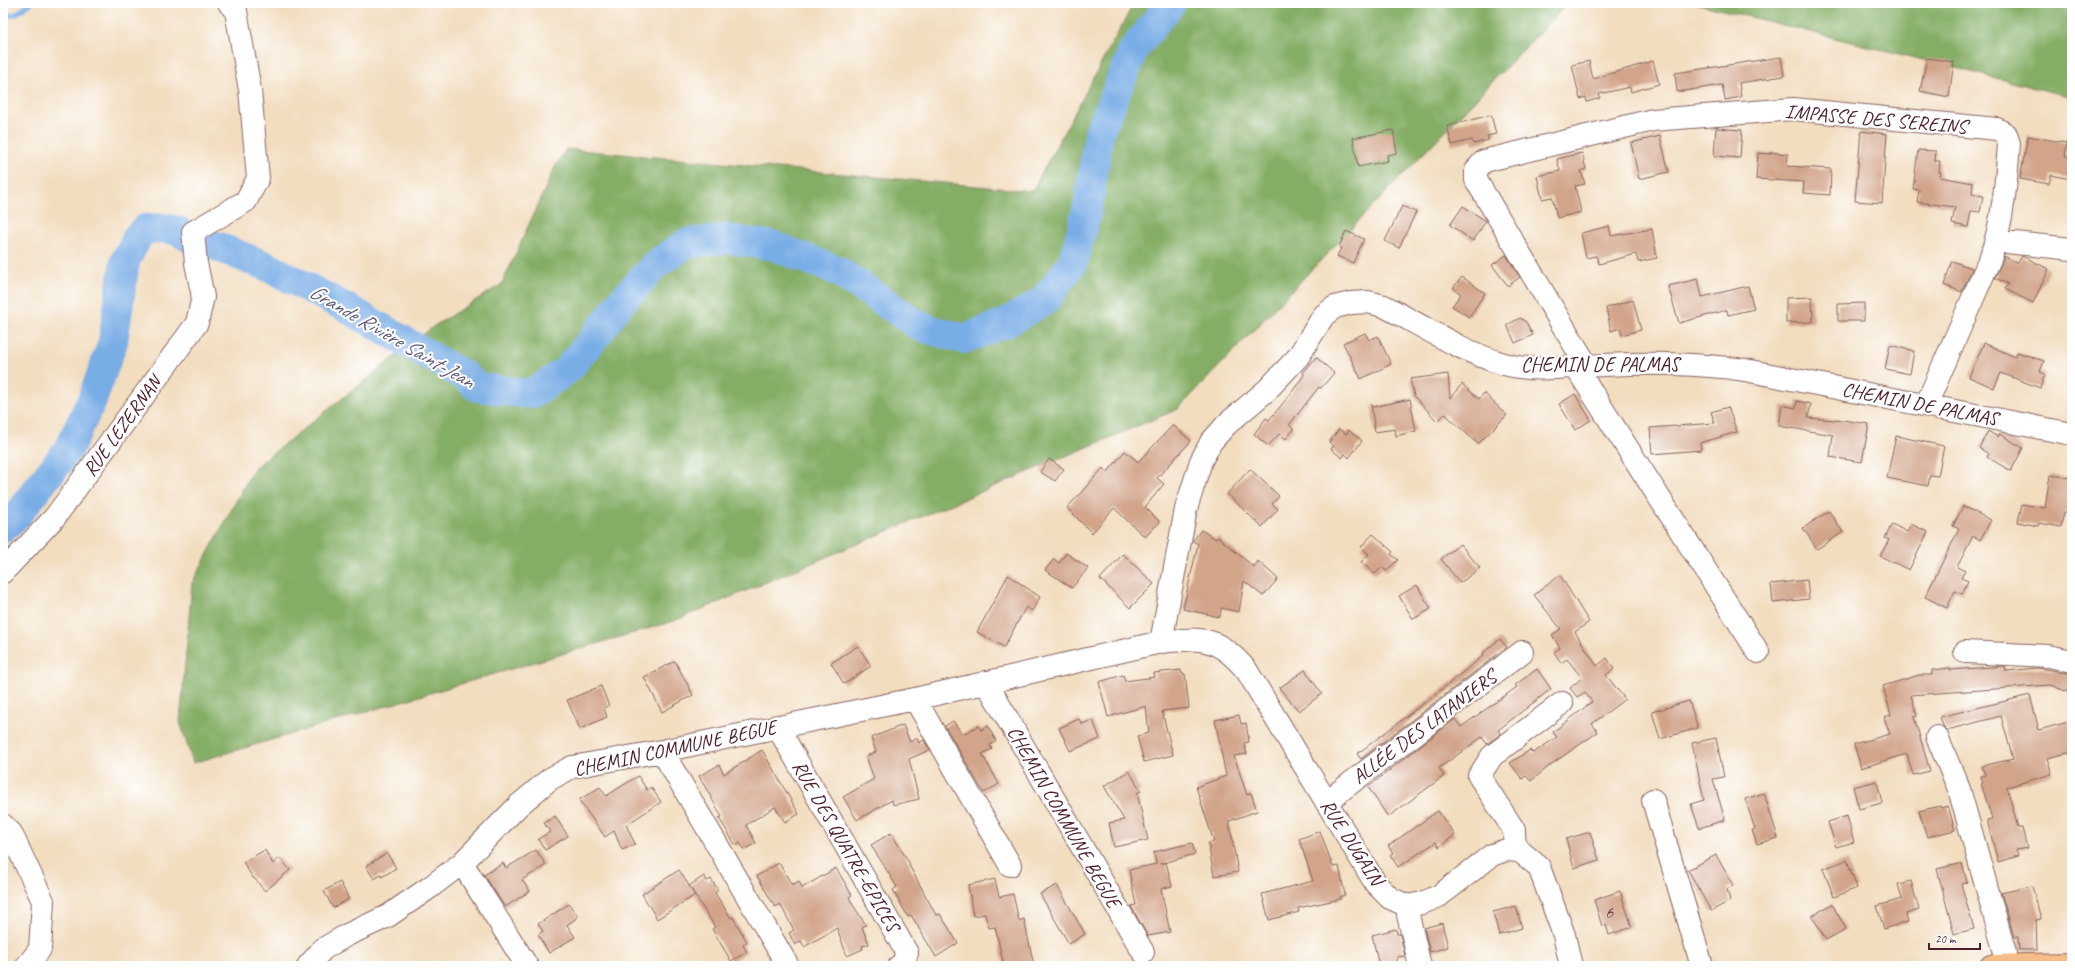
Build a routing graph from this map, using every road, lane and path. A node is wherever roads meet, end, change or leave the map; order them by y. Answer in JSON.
{"nodes":[{"id":1,"x":229,"y":3,"type":"edge"},
{"id":2,"x":1997,"y":240,"type":"junction"},
{"id":3,"x":2072,"y":249,"type":"edge"},
{"id":4,"x":1581,"y":366,"type":"junction"},
{"id":5,"x":1926,"y":405,"type":"junction"},
{"id":6,"x":2072,"y":434,"type":"edge"},
{"id":7,"x":3,"y":572,"type":"edge"},
{"id":8,"x":1162,"y":642,"type":"junction"},
{"id":9,"x":1522,"y":652,"type":"dead end"},
{"id":10,"x":1758,"y":652,"type":"dead end"},
{"id":11,"x":1965,"y":652,"type":"dead end"},
{"id":12,"x":2072,"y":661,"type":"edge"},
{"id":13,"x":986,"y":682,"type":"junction"},
{"id":14,"x":915,"y":699,"type":"junction"},
{"id":15,"x":1562,"y":703,"type":"dead end"},
{"id":16,"x":777,"y":726,"type":"junction"},
{"id":17,"x":1937,"y":738,"type":"dead end"},
{"id":18,"x":662,"y":751,"type":"junction"},
{"id":19,"x":1653,"y":800,"type":"dead end"},
{"id":20,"x":1326,"y":802,"type":"junction"},
{"id":21,"x":3,"y":825,"type":"edge"},
{"id":22,"x":1515,"y":851,"type":"junction"},
{"id":23,"x":462,"y":863,"type":"junction"},
{"id":24,"x":1010,"y":865,"type":"dead end"},
{"id":25,"x":1408,"y":906,"type":"junction"},
{"id":26,"x":1143,"y":952,"type":"dead end"},
{"id":27,"x":2072,"y":964,"type":"edge"},
{"id":28,"x":27,"y":966,"type":"edge"},
{"id":29,"x":308,"y":966,"type":"edge"},
{"id":30,"x":527,"y":966,"type":"edge"},
{"id":31,"x":788,"y":966,"type":"edge"},
{"id":32,"x":899,"y":966,"type":"edge"},
{"id":33,"x":1420,"y":966,"type":"edge"},
{"id":34,"x":1572,"y":966,"type":"edge"},
{"id":35,"x":1702,"y":966,"type":"edge"},
{"id":36,"x":1991,"y":966,"type":"edge"},
{"id":37,"x":2005,"y":966,"type":"edge"},
{"id":38,"x":2038,"y":966,"type":"edge"}],
"edges":[{"from":1,"to":7,"type":"street","name":"RUE LEZERNAN"},
{"from":2,"to":3,"type":"street"},
{"from":2,"to":4,"type":"street","name":"IMPASSE DES SEREINS"},
{"from":2,"to":5,"type":"street","name":"IMPASSE DES SEREINS"},
{"from":4,"to":5,"type":"street","name":"CHEMIN DE PALMAS"},
{"from":4,"to":8,"type":"street","name":"CHEMIN DE PALMAS"},
{"from":4,"to":10,"type":"street","name":"IMPASSE DES SEREINS"},
{"from":5,"to":6,"type":"street","name":"CHEMIN DE PALMAS"},
{"from":8,"to":13,"type":"street","name":"CHEMIN COMMUNE BEGUE"},
{"from":8,"to":20,"type":"street","name":"RUE DUGAIN"},
{"from":9,"to":20,"type":"street","name":"ALLÉE DES LATANIERS"},
{"from":11,"to":12,"type":"street"},
{"from":13,"to":14,"type":"street","name":"CHEMIN COMMUNE BEGUE"},
{"from":13,"to":26,"type":"street","name":"CHEMIN COMMUNE BEGUE"},
{"from":14,"to":16,"type":"street","name":"CHEMIN COMMUNE BEGUE"},
{"from":14,"to":24,"type":"street"},
{"from":15,"to":22,"type":"street"},
{"from":16,"to":18,"type":"street","name":"CHEMIN COMMUNE BEGUE"},
{"from":16,"to":32,"type":"street","name":"RUE DES QUATRE-EPICES"},
{"from":17,"to":37,"type":"street"},
{"from":18,"to":23,"type":"street","name":"CHEMIN COMMUNE BEGUE"},
{"from":18,"to":31,"type":"street"},
{"from":19,"to":35,"type":"street"},
{"from":20,"to":25,"type":"street","name":"RUE DUGAIN"},
{"from":21,"to":28,"type":"street"},
{"from":22,"to":25,"type":"street"},
{"from":22,"to":34,"type":"street"},
{"from":23,"to":29,"type":"street","name":"CHEMIN COMMUNE BEGUE"},
{"from":23,"to":30,"type":"street"},
{"from":25,"to":33,"type":"street"},
{"from":27,"to":38,"type":"main road"},
{"from":36,"to":37,"type":"main road"},
{"from":37,"to":38,"type":"main road"}]}
